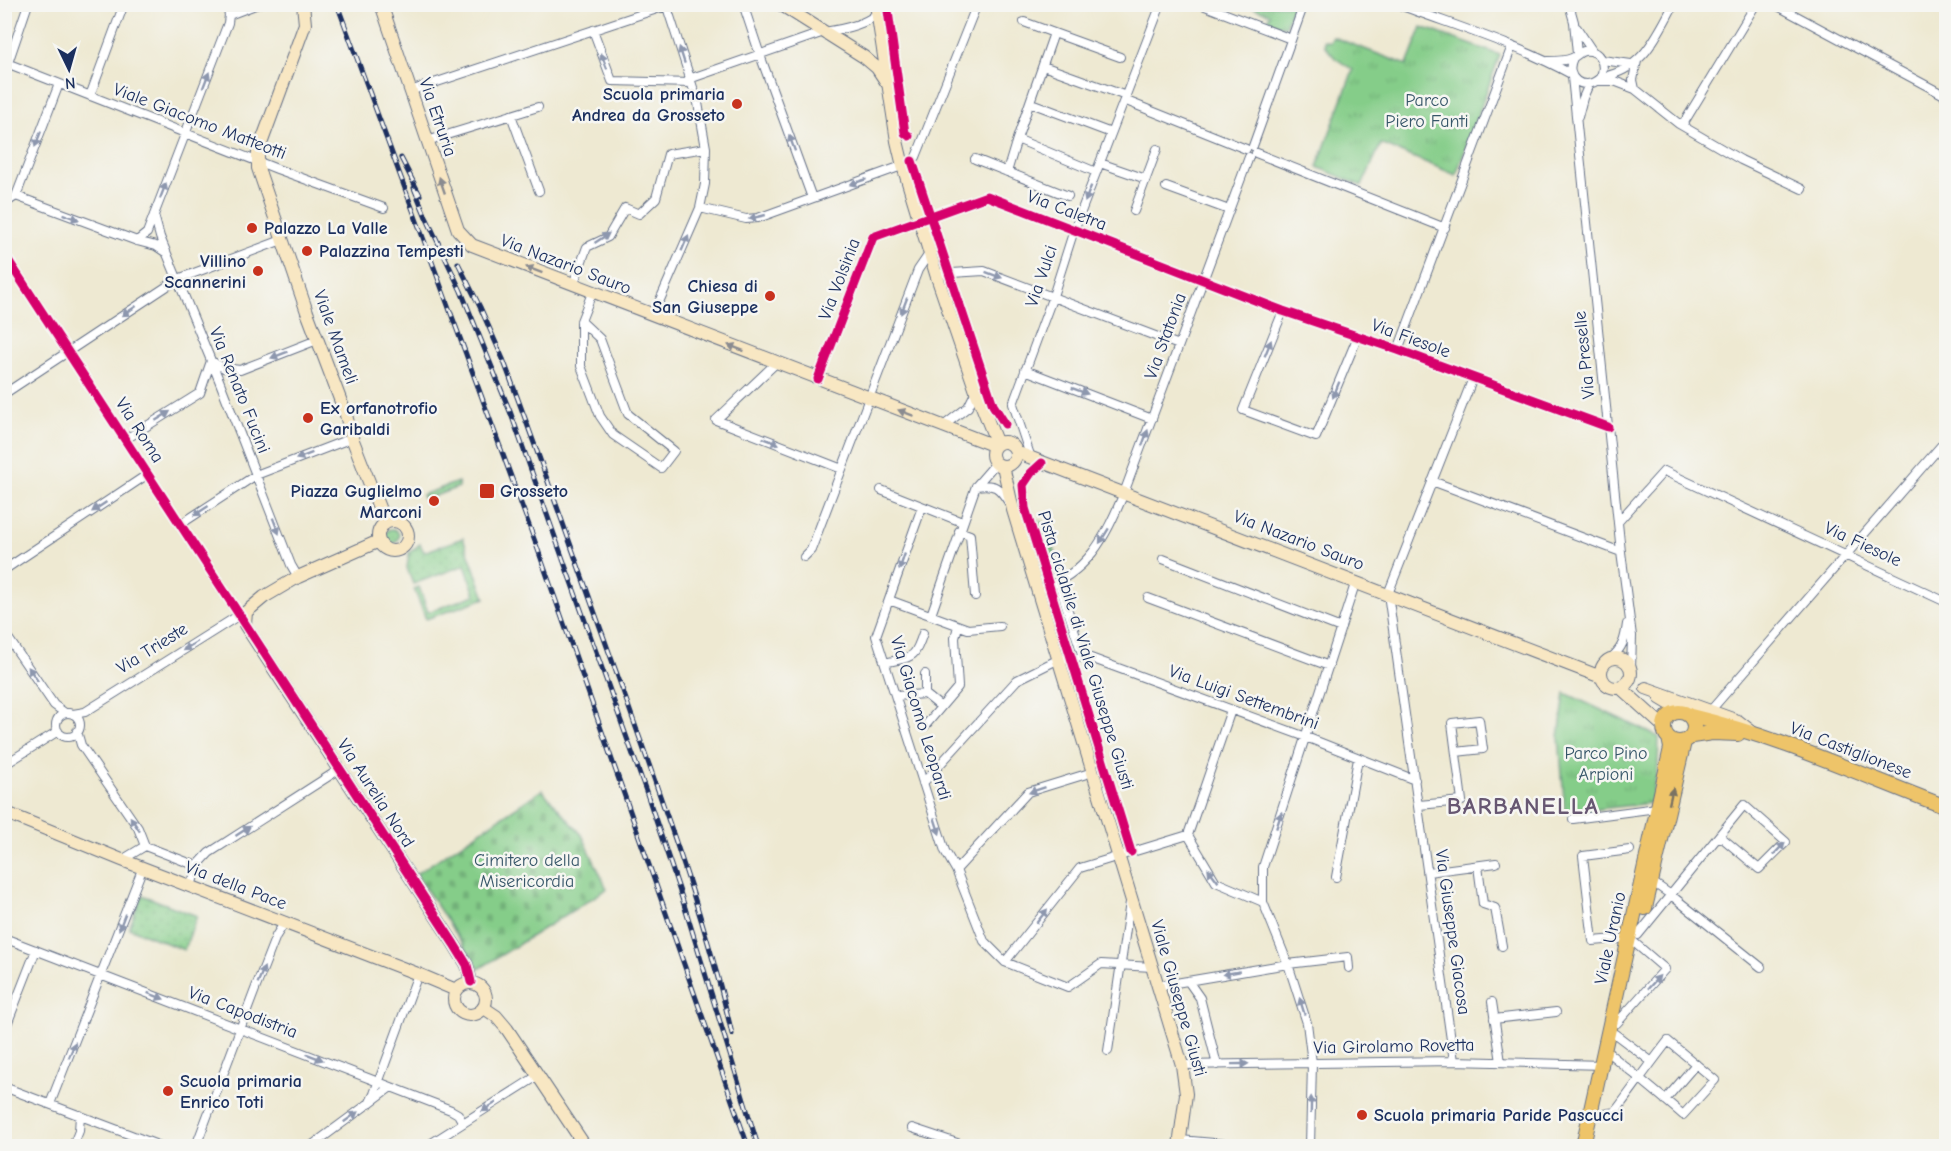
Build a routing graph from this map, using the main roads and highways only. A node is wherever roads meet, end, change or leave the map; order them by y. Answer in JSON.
{"nodes":[{"id":1,"x":1688,"y":715,"type":"junction"},
{"id":2,"x":1666,"y":733,"type":"junction"},
{"id":3,"x":1688,"y":739,"type":"junction"},
{"id":4,"x":1775,"y":740,"type":"junction"},
{"id":5,"x":1947,"y":807,"type":"edge"},
{"id":6,"x":1647,"y":879,"type":"junction"},
{"id":7,"x":1634,"y":939,"type":"junction"},
{"id":8,"x":1606,"y":1062,"type":"junction"},
{"id":9,"x":1583,"y":1146,"type":"edge"},
{"id":10,"x":1589,"y":1146,"type":"edge"}],
"edges":[{"from":1,"to":2,"type":"main road"},
{"from":1,"to":3,"type":"main road"},
{"from":1,"to":4,"type":"main road","name":"Via Castiglionese"},
{"from":2,"to":3,"type":"main road","name":"Via Castiglionese"},
{"from":2,"to":6,"type":"main road","name":"Viale Uranio"},
{"from":3,"to":4,"type":"main road","name":"Via Castiglionese"},
{"from":6,"to":3,"type":"main road","name":"Viale Uranio","one_way":true},
{"from":4,"to":5,"type":"main road","name":"Via Castiglionese"},
{"from":6,"to":7,"type":"main road","name":"Viale Uranio"},
{"from":7,"to":8,"type":"main road","name":"Viale Uranio"},
{"from":7,"to":8,"type":"main road","name":"Viale Uranio"},
{"from":8,"to":9,"type":"main road","name":"Viale Uranio"},
{"from":8,"to":10,"type":"main road","name":"Viale Uranio"}]}
